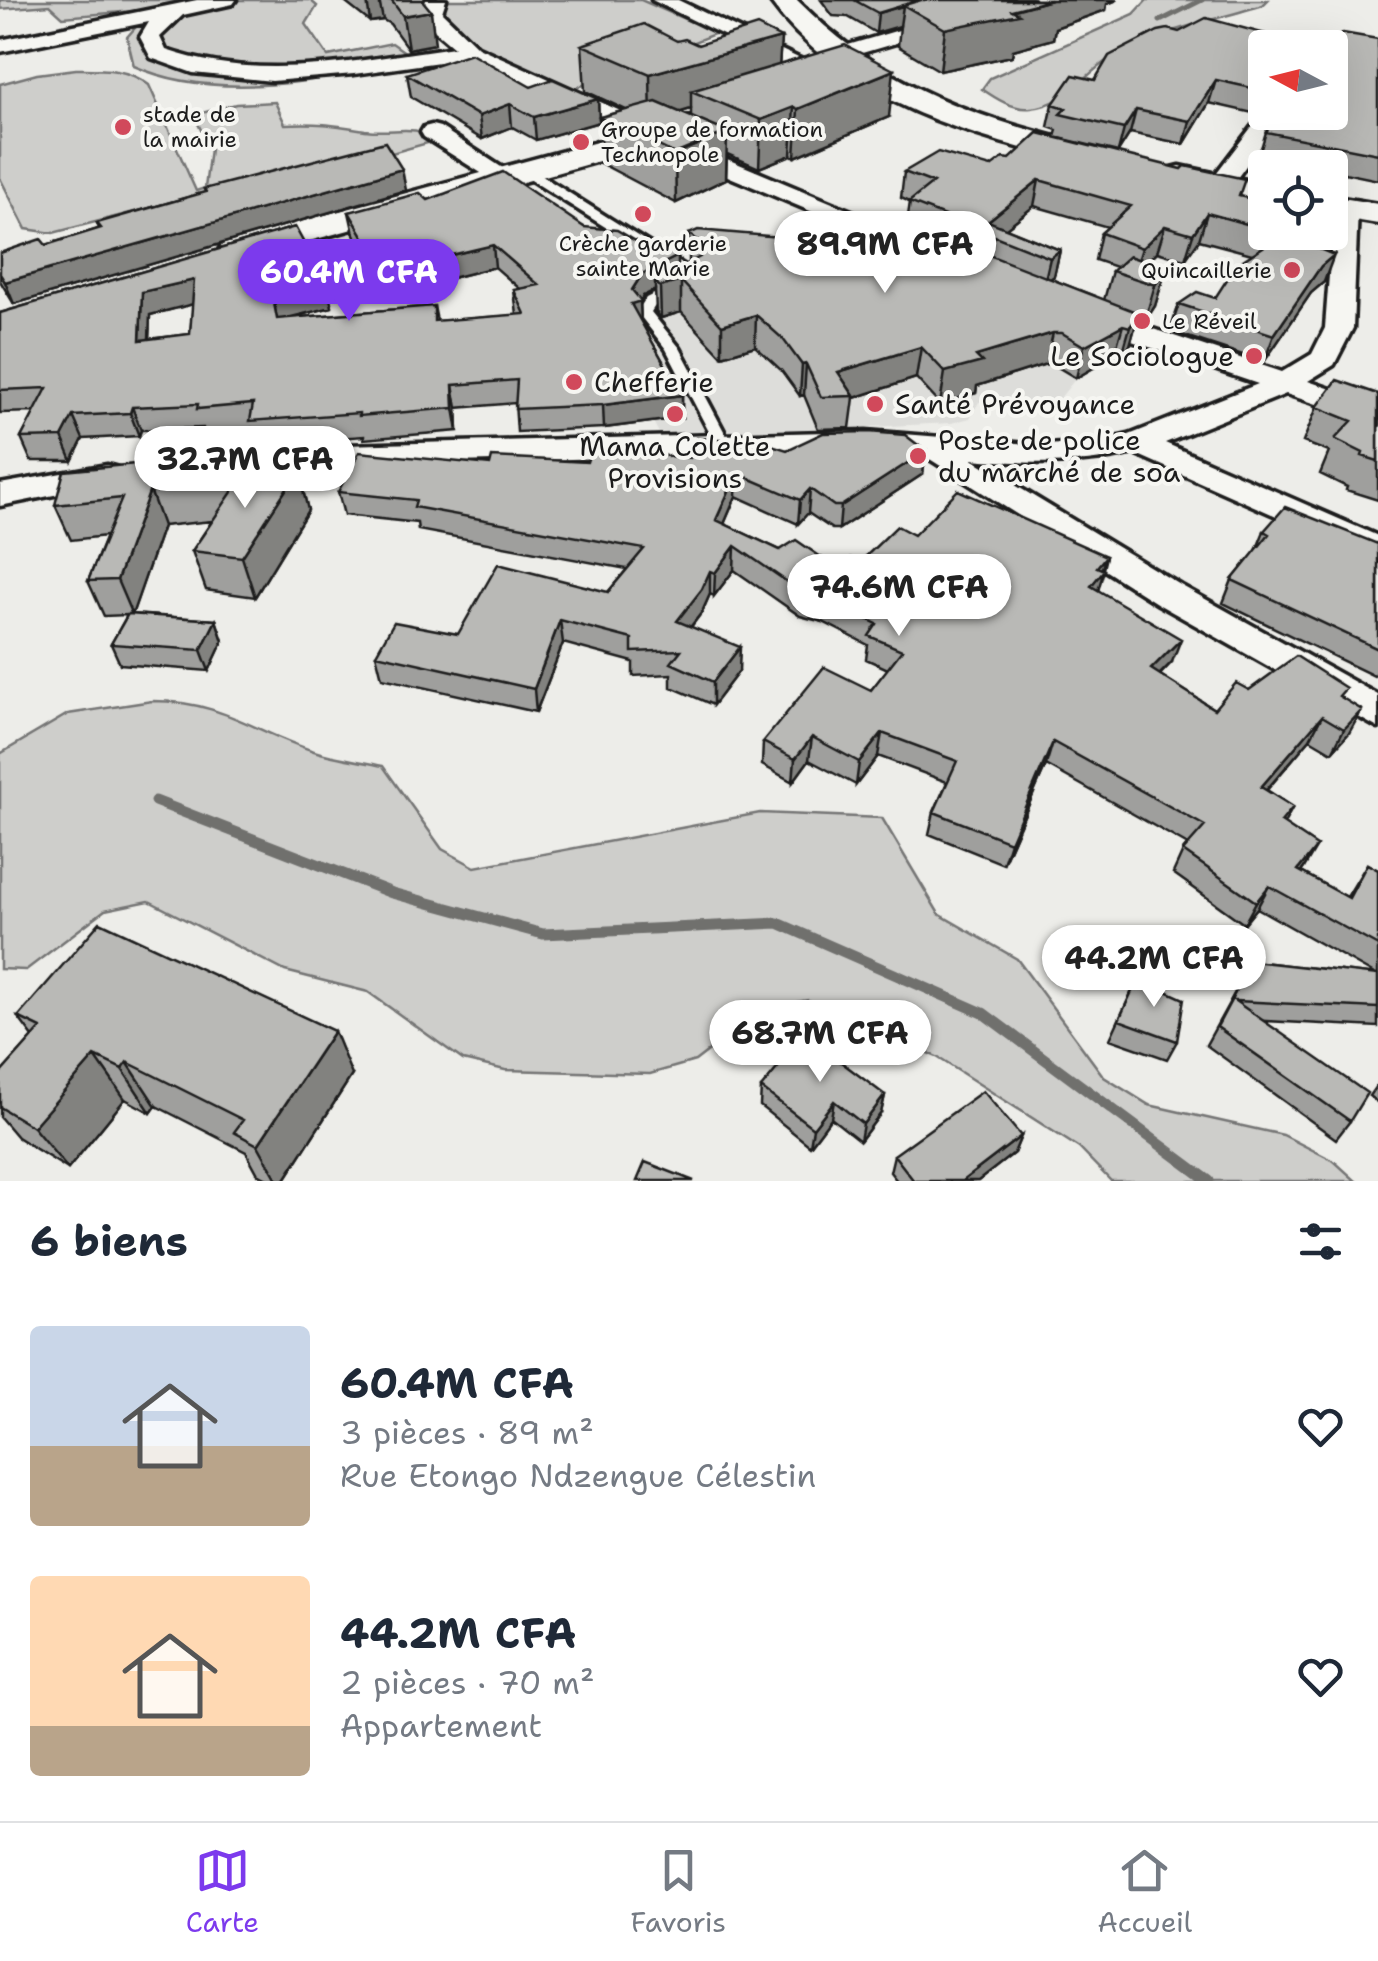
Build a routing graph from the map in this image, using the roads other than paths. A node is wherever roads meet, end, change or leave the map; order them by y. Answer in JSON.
{"nodes":[{"id":1,"x":226,"y":0,"type":"edge"},
{"id":2,"x":436,"y":0,"type":"edge"},
{"id":3,"x":662,"y":0,"type":"edge"},
{"id":4,"x":782,"y":0,"type":"edge"},
{"id":5,"x":1022,"y":0,"type":"edge"},
{"id":6,"x":175,"y":12,"type":"junction"},
{"id":7,"x":0,"y":46,"type":"edge"},
{"id":8,"x":471,"y":50,"type":"junction"},
{"id":9,"x":845,"y":69,"type":"junction"},
{"id":10,"x":796,"y":92,"type":"edge"},
{"id":11,"x":708,"y":119,"type":"edge"},
{"id":12,"x":1261,"y":130,"type":"edge"},
{"id":13,"x":432,"y":132,"type":"dead end"},
{"id":14,"x":656,"y":135,"type":"junction"},
{"id":15,"x":516,"y":175,"type":"junction"},
{"id":16,"x":1219,"y":185,"type":"junction"},
{"id":17,"x":1248,"y":191,"type":"edge"},
{"id":18,"x":1351,"y":210,"type":"edge"},
{"id":19,"x":918,"y":247,"type":"edge"},
{"id":20,"x":201,"y":261,"type":"edge"},
{"id":21,"x":1059,"y":305,"type":"edge"},
{"id":22,"x":1282,"y":385,"type":"junction"},
{"id":23,"x":1378,"y":415,"type":"edge"},
{"id":24,"x":1136,"y":443,"type":"junction"},
{"id":25,"x":724,"y":448,"type":"junction"},
{"id":26,"x":931,"y":448,"type":"junction"},
{"id":27,"x":0,"y":495,"type":"edge"},
{"id":28,"x":1378,"y":550,"type":"edge"},
{"id":29,"x":1378,"y":713,"type":"edge"}],
"edges":[{"from":1,"to":6,"type":"street"},
{"from":2,"to":8,"type":"street"},
{"from":3,"to":9,"type":"street"},
{"from":4,"to":9,"type":"main road"},
{"from":5,"to":9,"type":"street"},
{"from":6,"to":7,"type":"street"},
{"from":6,"to":8,"type":"street"},
{"from":8,"to":14,"type":"street"},
{"from":9,"to":10,"type":"main road"},
{"from":9,"to":16,"type":"main road"},
{"from":11,"to":14,"type":"main road"},
{"from":12,"to":16,"type":"street"},
{"from":13,"to":15,"type":"street"},
{"from":14,"to":15,"type":"main road"},
{"from":14,"to":19,"type":"street"},
{"from":15,"to":20,"type":"main road"},
{"from":15,"to":25,"type":"lane"},
{"from":16,"to":17,"type":"main road"},
{"from":18,"to":22,"type":"street"},
{"from":21,"to":22,"type":"street"},
{"from":22,"to":23,"type":"street"},
{"from":22,"to":24,"type":"street"},
{"from":24,"to":26,"type":"street"},
{"from":24,"to":28,"type":"street"},
{"from":25,"to":26,"type":"street"},
{"from":25,"to":27,"type":"street"},
{"from":26,"to":29,"type":"street"}]}
